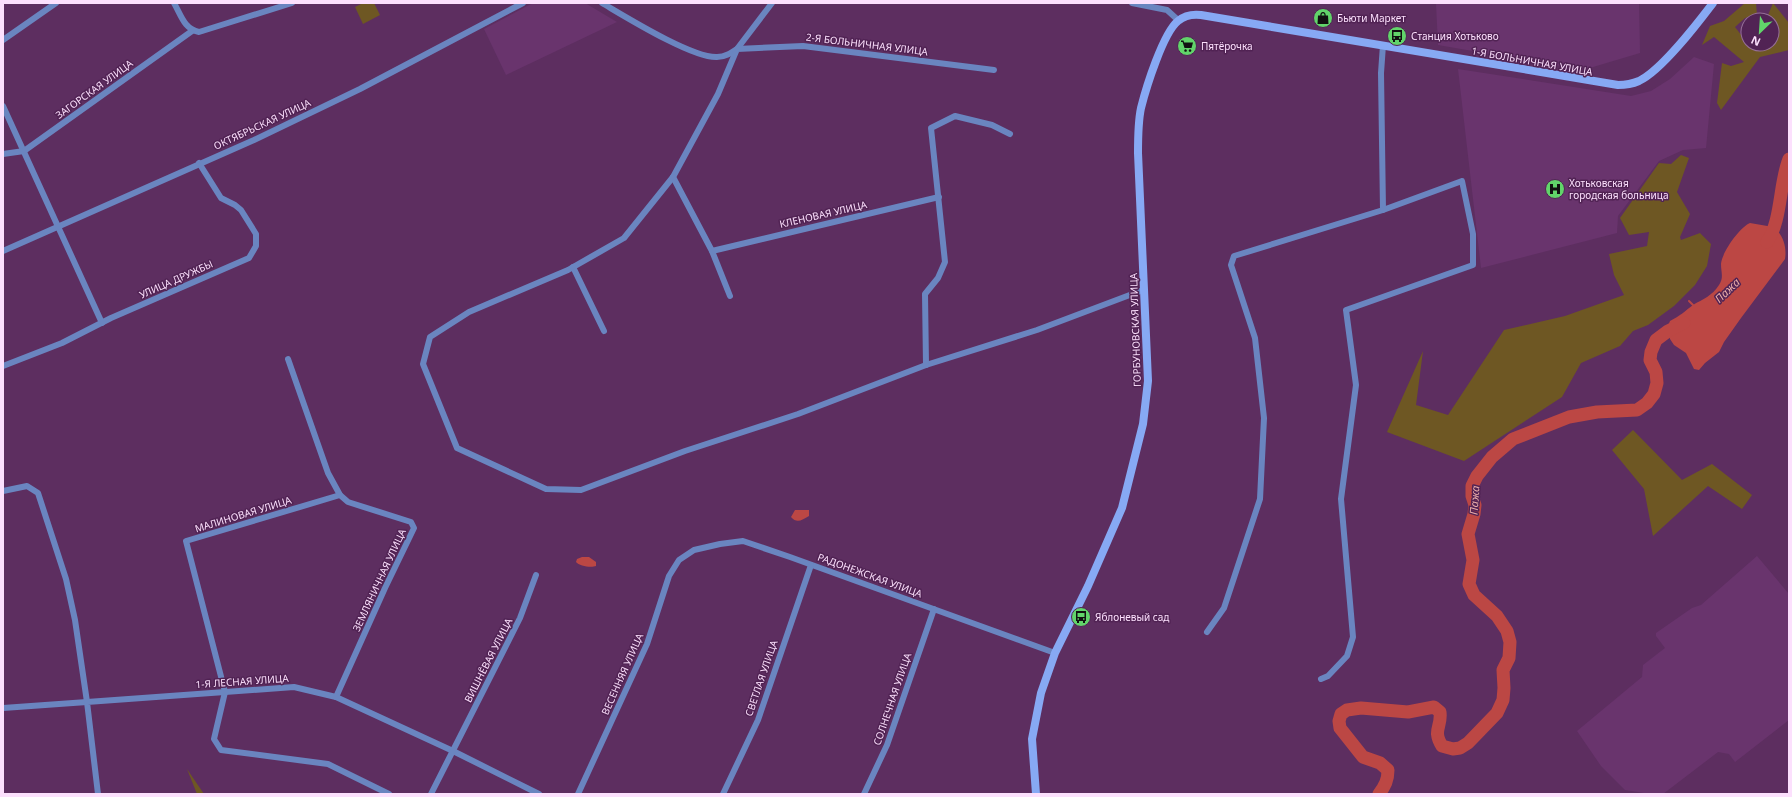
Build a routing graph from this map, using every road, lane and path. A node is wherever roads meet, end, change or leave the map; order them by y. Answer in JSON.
{"nodes":[{"id":1,"x":56,"y":3,"type":"edge"},
{"id":2,"x":174,"y":3,"type":"edge"},
{"id":3,"x":292,"y":3,"type":"edge"},
{"id":4,"x":523,"y":3,"type":"edge"},
{"id":5,"x":602,"y":3,"type":"edge"},
{"id":6,"x":772,"y":3,"type":"edge"},
{"id":7,"x":1132,"y":3,"type":"edge"},
{"id":8,"x":1718,"y":3,"type":"edge"},
{"id":9,"x":1711,"y":5,"type":"edge"},
{"id":10,"x":1178,"y":20,"type":"junction"},
{"id":11,"x":192,"y":31,"type":"junction"},
{"id":12,"x":3,"y":40,"type":"edge"},
{"id":13,"x":1383,"y":45,"type":"junction"},
{"id":14,"x":737,"y":49,"type":"junction"},
{"id":15,"x":994,"y":70,"type":"dead end"},
{"id":16,"x":3,"y":106,"type":"edge"},
{"id":17,"x":1010,"y":134,"type":"dead end"},
{"id":18,"x":24,"y":151,"type":"junction"},
{"id":19,"x":3,"y":154,"type":"edge"},
{"id":20,"x":199,"y":164,"type":"junction"},
{"id":21,"x":673,"y":177,"type":"junction"},
{"id":22,"x":939,"y":196,"type":"junction"},
{"id":23,"x":1384,"y":210,"type":"junction"},
{"id":24,"x":58,"y":226,"type":"junction"},
{"id":25,"x":3,"y":251,"type":"edge"},
{"id":26,"x":712,"y":251,"type":"junction"},
{"id":27,"x":573,"y":267,"type":"junction"},
{"id":28,"x":1144,"y":290,"type":"junction"},
{"id":29,"x":730,"y":296,"type":"dead end"},
{"id":30,"x":102,"y":323,"type":"junction"},
{"id":31,"x":604,"y":331,"type":"dead end"},
{"id":32,"x":288,"y":359,"type":"dead end"},
{"id":33,"x":926,"y":365,"type":"junction"},
{"id":34,"x":3,"y":366,"type":"edge"},
{"id":35,"x":3,"y":491,"type":"edge"},
{"id":36,"x":340,"y":495,"type":"junction"},
{"id":37,"x":679,"y":560,"type":"joint"},
{"id":38,"x":811,"y":565,"type":"junction"},
{"id":39,"x":536,"y":575,"type":"dead end"},
{"id":40,"x":934,"y":609,"type":"junction"},
{"id":41,"x":1207,"y":632,"type":"dead end"},
{"id":42,"x":1055,"y":653,"type":"junction"},
{"id":43,"x":1321,"y":679,"type":"dead end"},
{"id":44,"x":224,"y":692,"type":"junction"},
{"id":45,"x":336,"y":697,"type":"junction"},
{"id":46,"x":87,"y":702,"type":"junction"},
{"id":47,"x":3,"y":708,"type":"edge"},
{"id":48,"x":453,"y":751,"type":"junction"},
{"id":49,"x":98,"y":794,"type":"edge"},
{"id":50,"x":389,"y":794,"type":"edge"},
{"id":51,"x":431,"y":794,"type":"edge"},
{"id":52,"x":539,"y":794,"type":"edge"},
{"id":53,"x":578,"y":794,"type":"edge"},
{"id":54,"x":723,"y":794,"type":"edge"},
{"id":55,"x":864,"y":794,"type":"edge"},
{"id":56,"x":1036,"y":794,"type":"edge"}],
"edges":[{"from":1,"to":12,"type":"street"},
{"from":2,"to":11,"type":"street"},
{"from":3,"to":11,"type":"street","name":"ЗАГОРСКАЯ УЛИЦА"},
{"from":4,"to":20,"type":"street","name":"ОКТЯБРЬСКАЯ УЛИЦА"},
{"from":5,"to":14,"type":"street"},
{"from":6,"to":14,"type":"street"},
{"from":7,"to":10,"type":"street"},
{"from":8,"to":9,"type":"main road"},
{"from":9,"to":13,"type":"main road","name":"1-Я БОЛЬНИЧНАЯ УЛИЦА"},
{"from":10,"to":13,"type":"main road","name":"1-Я БОЛЬНИЧНАЯ УЛИЦА"},
{"from":10,"to":28,"type":"main road","name":"ГОРБУНОВСКАЯ УЛИЦА"},
{"from":11,"to":18,"type":"street","name":"ЗАГОРСКАЯ УЛИЦА"},
{"from":13,"to":23,"type":"street"},
{"from":14,"to":15,"type":"street","name":"2-Я БОЛЬНИЧНАЯ УЛИЦА"},
{"from":14,"to":21,"type":"street"},
{"from":16,"to":18,"type":"street"},
{"from":17,"to":22,"type":"street"},
{"from":18,"to":19,"type":"street","name":"ЗАГОРСКАЯ УЛИЦА"},
{"from":18,"to":24,"type":"street"},
{"from":20,"to":24,"type":"street","name":"ОКТЯБРЬСКАЯ УЛИЦА"},
{"from":20,"to":30,"type":"street","name":"УЛИЦА ДРУЖБЫ"},
{"from":21,"to":26,"type":"street"},
{"from":21,"to":27,"type":"street"},
{"from":22,"to":26,"type":"street","name":"КЛЕНОВАЯ УЛИЦА"},
{"from":22,"to":33,"type":"street"},
{"from":23,"to":41,"type":"street"},
{"from":23,"to":43,"type":"street"},
{"from":24,"to":25,"type":"street","name":"ОКТЯБРЬСКАЯ УЛИЦА"},
{"from":24,"to":30,"type":"street"},
{"from":26,"to":29,"type":"street"},
{"from":27,"to":31,"type":"street"},
{"from":27,"to":33,"type":"street"},
{"from":28,"to":33,"type":"street"},
{"from":28,"to":42,"type":"main road","name":"ГОРБУНОВСКАЯ УЛИЦА"},
{"from":30,"to":34,"type":"street","name":"УЛИЦА ДРУЖБЫ"},
{"from":32,"to":36,"type":"street"},
{"from":35,"to":46,"type":"street"},
{"from":36,"to":44,"type":"street","name":"МАЛИНОВАЯ УЛИЦА"},
{"from":36,"to":45,"type":"street","name":"ЗЕМЛЯНИЧНАЯ УЛИЦА"},
{"from":37,"to":38,"type":"street","name":"РАДОНЕЖСКАЯ УЛИЦА"},
{"from":37,"to":53,"type":"street","name":"ВЕСЕННЯЯ УЛИЦА"},
{"from":38,"to":40,"type":"street","name":"РАДОНЕЖСКАЯ УЛИЦА"},
{"from":38,"to":54,"type":"street","name":"СВЕТЛАЯ УЛИЦА"},
{"from":39,"to":48,"type":"street","name":"ВИШНЁВАЯ УЛИЦА"},
{"from":40,"to":42,"type":"street","name":"РАДОНЕЖСКАЯ УЛИЦА"},
{"from":40,"to":55,"type":"street","name":"СОЛНЕЧНАЯ УЛИЦА"},
{"from":42,"to":56,"type":"main road","name":"ГОРБУНОВСКАЯ УЛИЦА"},
{"from":44,"to":45,"type":"street","name":"1-Я ЛЕСНАЯ УЛИЦА"},
{"from":44,"to":46,"type":"street","name":"1-Я ЛЕСНАЯ УЛИЦА"},
{"from":44,"to":50,"type":"street"},
{"from":45,"to":48,"type":"street","name":"1-Я ЛЕСНАЯ УЛИЦА"},
{"from":46,"to":47,"type":"street","name":"1-Я ЛЕСНАЯ УЛИЦА"},
{"from":46,"to":49,"type":"street"},
{"from":48,"to":51,"type":"street","name":"ВИШНЁВАЯ УЛИЦА"},
{"from":48,"to":52,"type":"street","name":"1-Я ЛЕСНАЯ УЛИЦА"}]}
